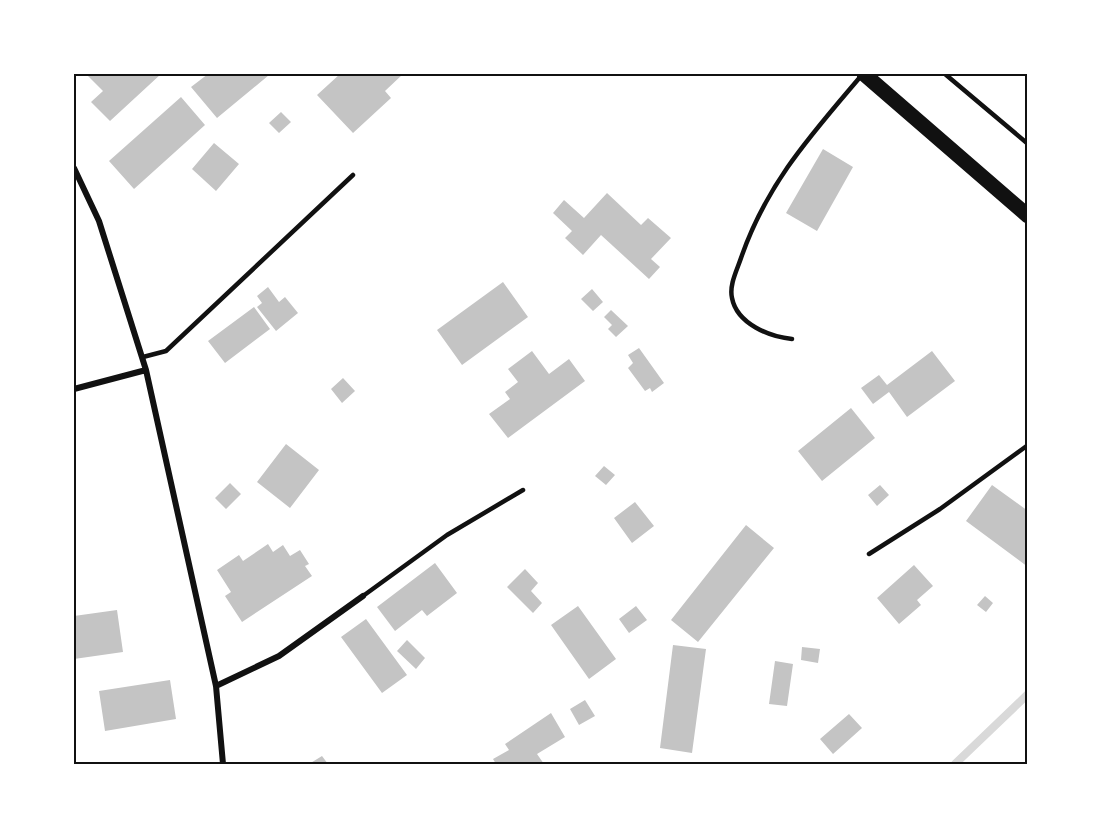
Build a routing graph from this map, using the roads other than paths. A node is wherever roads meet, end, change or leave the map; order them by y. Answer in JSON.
{"nodes":[{"id":1,"x":863,"y":74,"type":"edge"},
{"id":2,"x":945,"y":74,"type":"edge"},
{"id":3,"x":1028,"y":144,"type":"edge"},
{"id":4,"x":74,"y":168,"type":"edge"},
{"id":5,"x":353,"y":175,"type":"dead end"},
{"id":6,"x":1028,"y":216,"type":"edge"},
{"id":7,"x":792,"y":339,"type":"dead end"},
{"id":8,"x":143,"y":357,"type":"junction"},
{"id":9,"x":146,"y":370,"type":"junction"},
{"id":10,"x":74,"y":389,"type":"edge"},
{"id":11,"x":1028,"y":445,"type":"edge"},
{"id":12,"x":523,"y":490,"type":"dead end"},
{"id":13,"x":869,"y":554,"type":"dead end"},
{"id":14,"x":363,"y":596,"type":"joint"},
{"id":15,"x":216,"y":686,"type":"junction"},
{"id":16,"x":223,"y":765,"type":"edge"}],
"edges":[{"from":1,"to":6,"type":"main road"},
{"from":1,"to":7,"type":"lane"},
{"from":2,"to":3,"type":"lane"},
{"from":4,"to":8,"type":"street"},
{"from":5,"to":8,"type":"lane"},
{"from":8,"to":9,"type":"street"},
{"from":9,"to":10,"type":"street"},
{"from":9,"to":15,"type":"street"},
{"from":11,"to":13,"type":"lane"},
{"from":12,"to":14,"type":"lane"},
{"from":14,"to":15,"type":"street"},
{"from":15,"to":16,"type":"street"}]}
